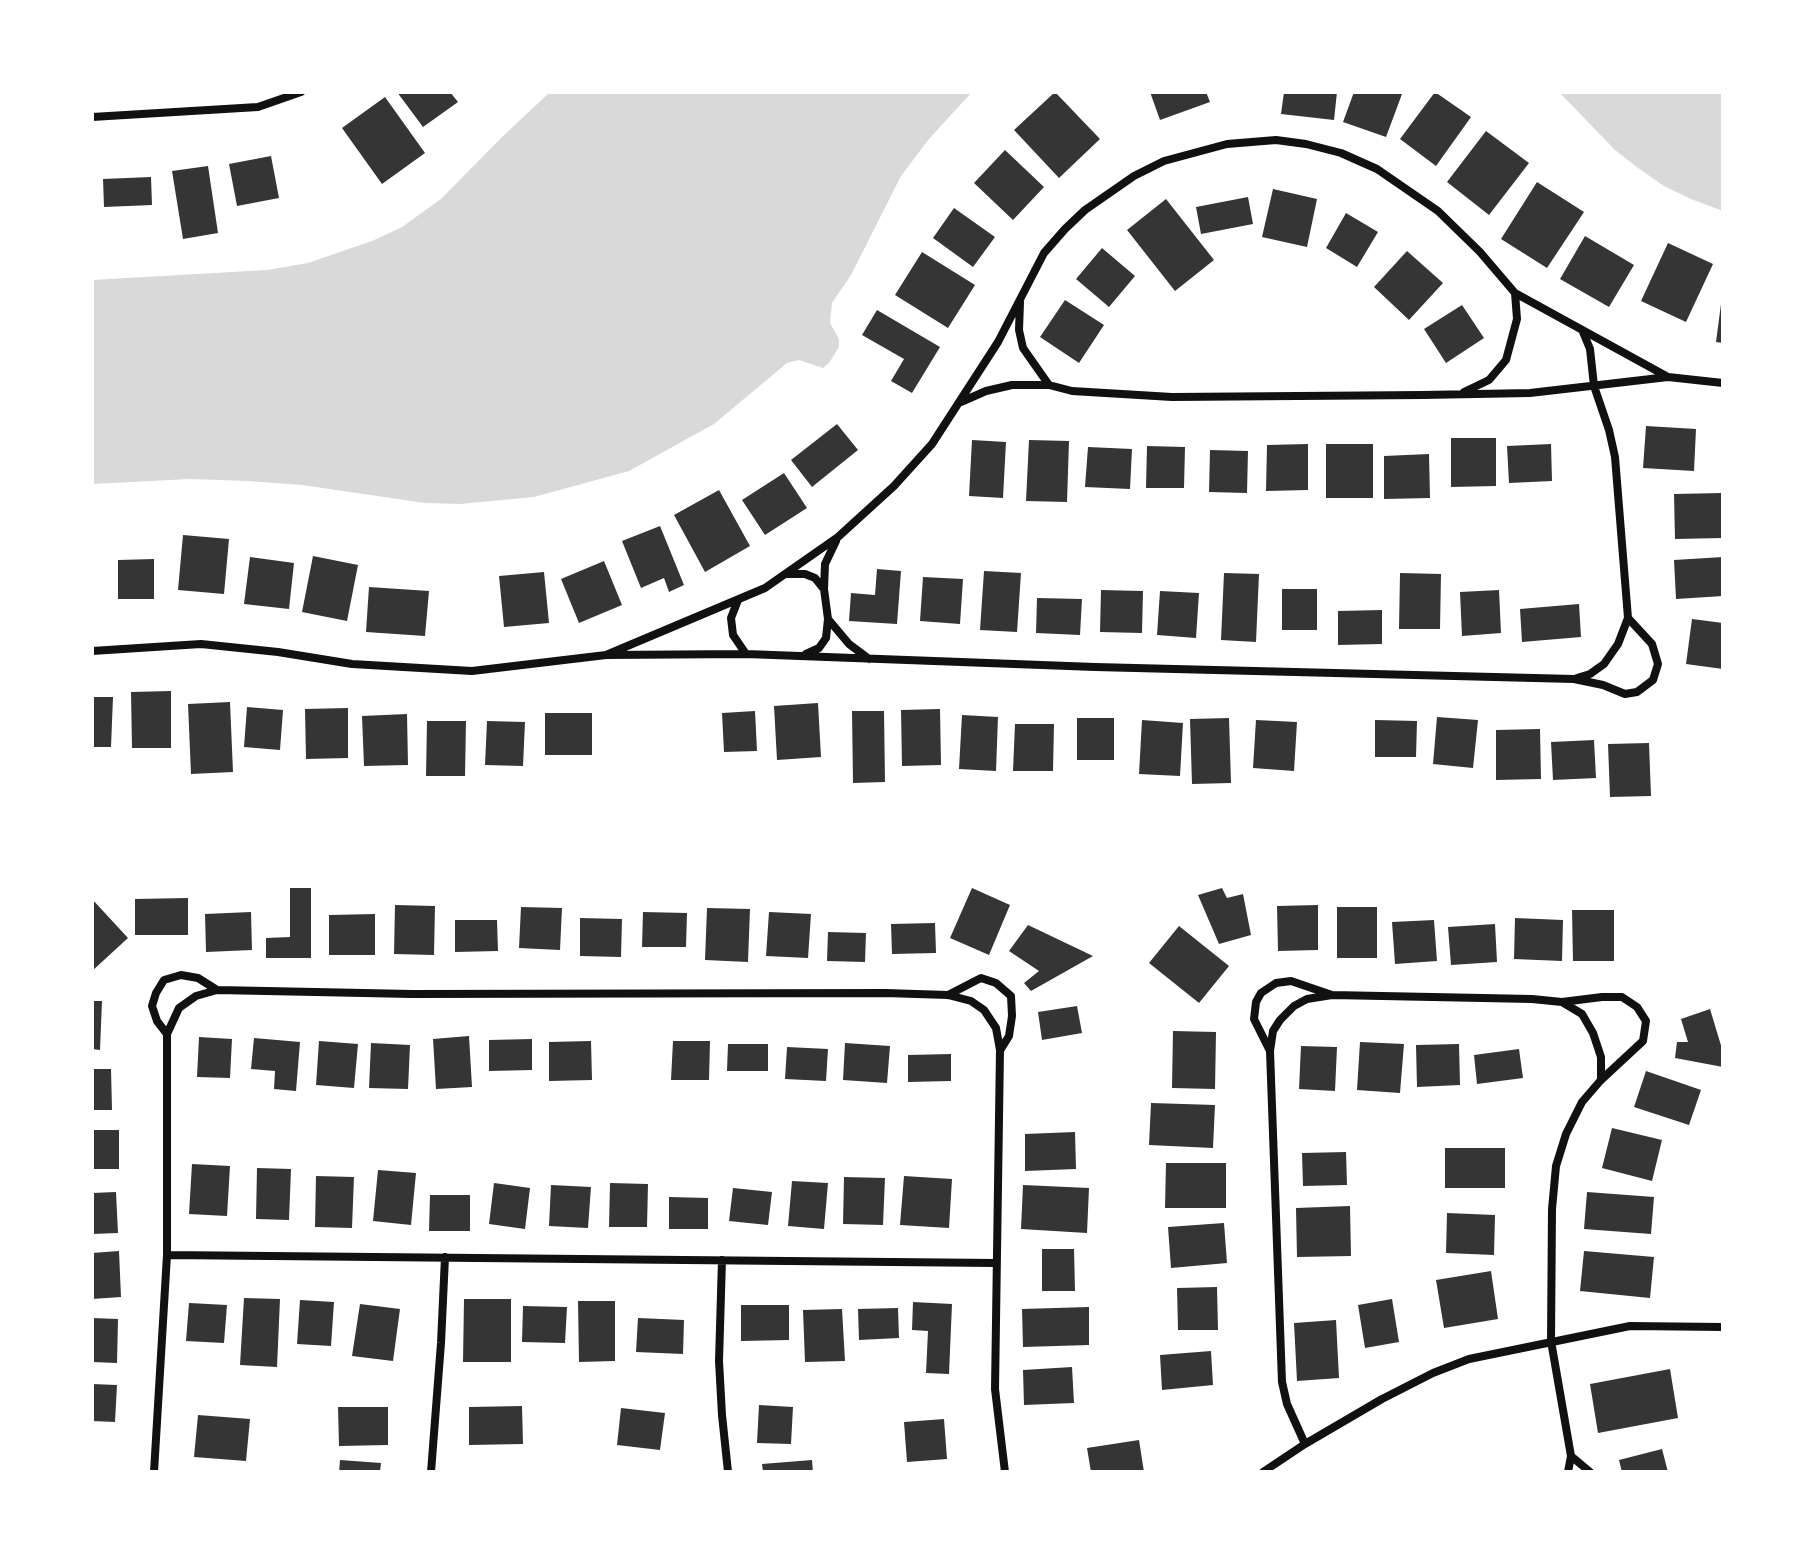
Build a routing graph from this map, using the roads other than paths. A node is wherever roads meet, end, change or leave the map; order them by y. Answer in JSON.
{"nodes":[{"id":1,"x":301,"y":92,"type":"edge"},
{"id":2,"x":92,"y":117,"type":"edge"},
{"id":3,"x":1515,"y":293,"type":"junction"},
{"id":4,"x":1020,"y":299,"type":"junction"},
{"id":5,"x":1582,"y":331,"type":"junction"},
{"id":6,"x":1668,"y":377,"type":"junction"},
{"id":7,"x":1723,"y":383,"type":"edge"},
{"id":8,"x":1049,"y":385,"type":"junction"},
{"id":9,"x":1594,"y":386,"type":"junction"},
{"id":10,"x":1459,"y":394,"type":"junction"},
{"id":11,"x":961,"y":402,"type":"junction"},
{"id":12,"x":838,"y":537,"type":"junction"},
{"id":13,"x":786,"y":574,"type":"junction"},
{"id":14,"x":824,"y":589,"type":"junction"},
{"id":15,"x":738,"y":600,"type":"junction"},
{"id":16,"x":1628,"y":618,"type":"junction"},
{"id":17,"x":828,"y":619,"type":"junction"},
{"id":18,"x":92,"y":651,"type":"edge"},
{"id":19,"x":746,"y":654,"type":"junction"},
{"id":20,"x":606,"y":655,"type":"junction"},
{"id":21,"x":801,"y":656,"type":"junction"},
{"id":22,"x":870,"y":659,"type":"junction"},
{"id":23,"x":1574,"y":679,"type":"junction"},
{"id":24,"x":217,"y":990,"type":"junction"},
{"id":25,"x":948,"y":995,"type":"junction"},
{"id":26,"x":1332,"y":995,"type":"junction"},
{"id":27,"x":1562,"y":1002,"type":"junction"},
{"id":28,"x":167,"y":1034,"type":"junction"},
{"id":29,"x":1000,"y":1050,"type":"junction"},
{"id":30,"x":1270,"y":1051,"type":"junction"},
{"id":31,"x":1601,"y":1080,"type":"junction"},
{"id":32,"x":167,"y":1255,"type":"junction"},
{"id":33,"x":445,"y":1257,"type":"junction"},
{"id":34,"x":722,"y":1260,"type":"junction"},
{"id":35,"x":995,"y":1263,"type":"junction"},
{"id":36,"x":1723,"y":1327,"type":"edge"},
{"id":37,"x":1551,"y":1341,"type":"junction"},
{"id":38,"x":1305,"y":1444,"type":"junction"},
{"id":39,"x":1571,"y":1456,"type":"junction"},
{"id":40,"x":154,"y":1472,"type":"edge"},
{"id":41,"x":431,"y":1472,"type":"edge"},
{"id":42,"x":728,"y":1472,"type":"edge"},
{"id":43,"x":1005,"y":1472,"type":"edge"},
{"id":44,"x":1263,"y":1472,"type":"edge"},
{"id":45,"x":1568,"y":1472,"type":"edge"},
{"id":46,"x":1590,"y":1472,"type":"edge"}],
"edges":[{"from":1,"to":2,"type":"street"},
{"from":3,"to":4,"type":"street"},
{"from":3,"to":5,"type":"street"},
{"from":3,"to":10,"type":"street"},
{"from":4,"to":8,"type":"street"},
{"from":4,"to":11,"type":"street"},
{"from":5,"to":6,"type":"street"},
{"from":5,"to":9,"type":"street"},
{"from":6,"to":7,"type":"street"},
{"from":6,"to":9,"type":"street"},
{"from":8,"to":10,"type":"street"},
{"from":8,"to":11,"type":"street"},
{"from":9,"to":10,"type":"street"},
{"from":9,"to":16,"type":"street"},
{"from":11,"to":12,"type":"street"},
{"from":12,"to":13,"type":"street"},
{"from":12,"to":14,"type":"street"},
{"from":13,"to":14,"type":"street"},
{"from":13,"to":15,"type":"street"},
{"from":14,"to":17,"type":"street"},
{"from":15,"to":19,"type":"street"},
{"from":15,"to":20,"type":"street"},
{"from":16,"to":23,"type":"street"},
{"from":16,"to":23,"type":"street"},
{"from":17,"to":21,"type":"street"},
{"from":17,"to":22,"type":"street"},
{"from":18,"to":20,"type":"street"},
{"from":19,"to":20,"type":"street"},
{"from":19,"to":21,"type":"street"},
{"from":21,"to":22,"type":"street"},
{"from":22,"to":23,"type":"street"},
{"from":24,"to":25,"type":"street"},
{"from":24,"to":28,"type":"street"},
{"from":24,"to":28,"type":"street"},
{"from":25,"to":29,"type":"street"},
{"from":25,"to":29,"type":"street"},
{"from":26,"to":27,"type":"street"},
{"from":26,"to":30,"type":"street"},
{"from":26,"to":30,"type":"street"},
{"from":27,"to":31,"type":"street"},
{"from":27,"to":31,"type":"street"},
{"from":28,"to":32,"type":"street"},
{"from":29,"to":35,"type":"street"},
{"from":30,"to":38,"type":"street"},
{"from":31,"to":37,"type":"street"},
{"from":32,"to":33,"type":"street"},
{"from":32,"to":40,"type":"street"},
{"from":33,"to":34,"type":"street"},
{"from":33,"to":41,"type":"street"},
{"from":34,"to":35,"type":"street"},
{"from":34,"to":42,"type":"street"},
{"from":35,"to":43,"type":"street"},
{"from":36,"to":37,"type":"street"},
{"from":37,"to":38,"type":"street"},
{"from":37,"to":39,"type":"street"},
{"from":38,"to":44,"type":"street"},
{"from":39,"to":45,"type":"street"},
{"from":39,"to":46,"type":"street"}]}
